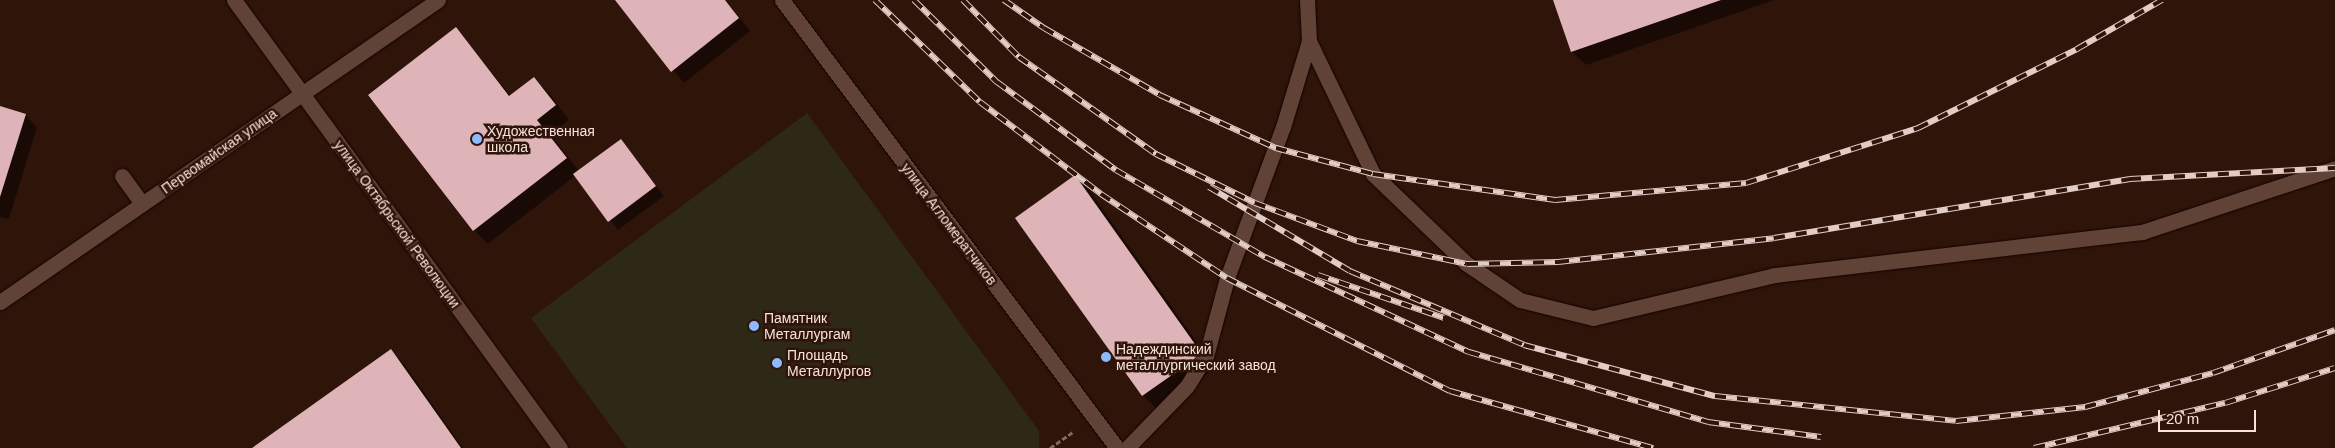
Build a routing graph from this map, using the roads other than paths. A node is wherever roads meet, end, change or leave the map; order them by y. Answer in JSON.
{"nodes":[{"id":1,"x":234,"y":0,"type":"edge"},
{"id":2,"x":438,"y":0,"type":"edge"},
{"id":3,"x":782,"y":0,"type":"edge"},
{"id":4,"x":1307,"y":0,"type":"edge"},
{"id":5,"x":1309,"y":41,"type":"junction"},
{"id":6,"x":302,"y":93,"type":"junction"},
{"id":7,"x":2335,"y":168,"type":"edge"},
{"id":8,"x":122,"y":176,"type":"dead end"},
{"id":9,"x":142,"y":204,"type":"junction"},
{"id":10,"x":0,"y":302,"type":"edge"},
{"id":11,"x":560,"y":448,"type":"edge"},
{"id":12,"x":1117,"y":448,"type":"edge"},
{"id":13,"x":1127,"y":448,"type":"edge"}],
"edges":[{"from":1,"to":6,"type":"street","name":"улица Октябрьской Революции"},
{"from":2,"to":6,"type":"street","name":"Первомайская улица"},
{"from":3,"to":12,"type":"street","name":"улица Агломератчиков"},
{"from":4,"to":5,"type":"street"},
{"from":5,"to":7,"type":"street"},
{"from":5,"to":13,"type":"street"},
{"from":6,"to":9,"type":"street","name":"Первомайская улица"},
{"from":6,"to":11,"type":"street","name":"улица Октябрьской Революции"},
{"from":8,"to":9,"type":"street"},
{"from":9,"to":10,"type":"street","name":"Первомайская улица"}]}
